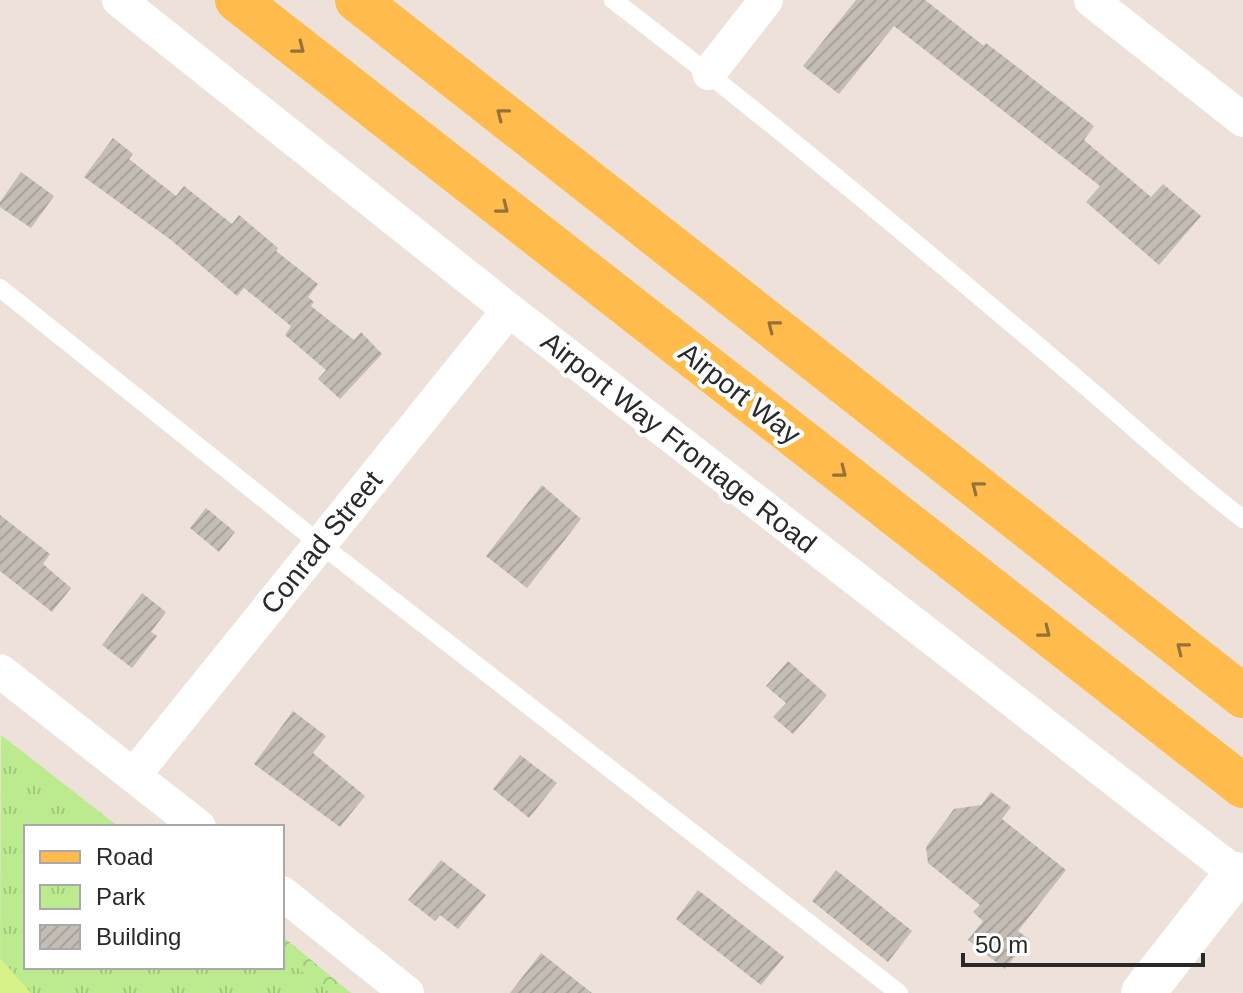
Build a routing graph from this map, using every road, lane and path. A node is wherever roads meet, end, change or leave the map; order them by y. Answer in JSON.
{"nodes":[{"id":1,"x":119,"y":0,"type":"edge"},
{"id":2,"x":237,"y":0,"type":"edge"},
{"id":3,"x":357,"y":0,"type":"edge"},
{"id":4,"x":613,"y":0,"type":"edge"},
{"id":5,"x":766,"y":0,"type":"edge"},
{"id":6,"x":1091,"y":0,"type":"edge"},
{"id":7,"x":709,"y":73,"type":"junction"},
{"id":8,"x":1243,"y":120,"type":"edge"},
{"id":9,"x":0,"y":288,"type":"edge"},
{"id":10,"x":509,"y":310,"type":"junction"},
{"id":11,"x":1243,"y":519,"type":"edge"},
{"id":12,"x":319,"y":543,"type":"junction"},
{"id":13,"x":0,"y":671,"type":"edge"},
{"id":14,"x":1243,"y":696,"type":"edge"},
{"id":15,"x":134,"y":775,"type":"junction"},
{"id":16,"x":1243,"y":786,"type":"edge"},
{"id":17,"x":196,"y":825,"type":"edge"},
{"id":18,"x":1239,"y":876,"type":"edge"},
{"id":19,"x":284,"y":895,"type":"edge"},
{"id":20,"x":407,"y":993,"type":"edge"},
{"id":21,"x":899,"y":993,"type":"edge"},
{"id":22,"x":1143,"y":993,"type":"edge"}],
"edges":[{"from":1,"to":10,"type":"street","name":"Airport Way Frontage Road"},
{"from":2,"to":16,"type":"main road","name":"Airport Way","one_way":true},
{"from":14,"to":3,"type":"main road","one_way":true},
{"from":4,"to":7,"type":"lane"},
{"from":5,"to":7,"type":"street"},
{"from":6,"to":8,"type":"street"},
{"from":7,"to":11,"type":"lane"},
{"from":9,"to":12,"type":"lane"},
{"from":10,"to":12,"type":"street","name":"Conrad Street"},
{"from":10,"to":18,"type":"street","name":"Airport Way Frontage Road"},
{"from":12,"to":15,"type":"street","name":"Conrad Street"},
{"from":12,"to":21,"type":"lane"},
{"from":13,"to":15,"type":"street"},
{"from":15,"to":17,"type":"street"},
{"from":18,"to":22,"type":"street"},
{"from":19,"to":20,"type":"street"}]}
